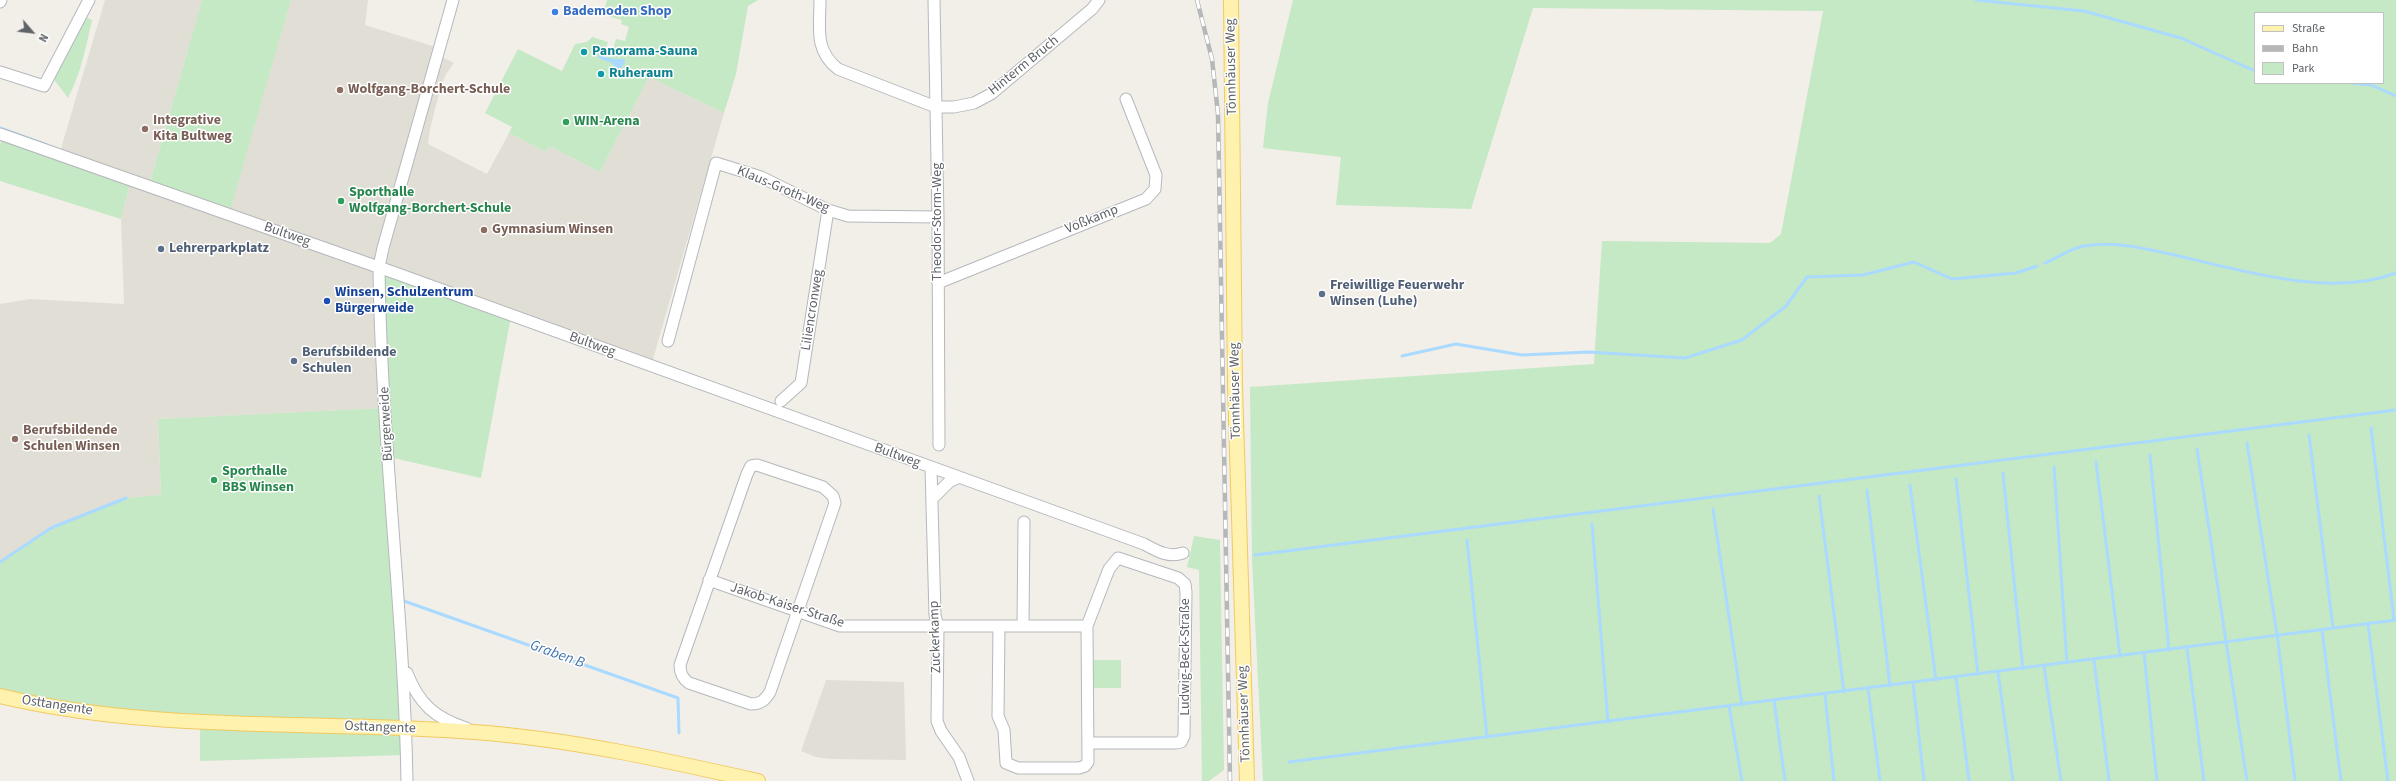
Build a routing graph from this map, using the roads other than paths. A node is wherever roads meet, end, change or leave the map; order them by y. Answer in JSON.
{"nodes":[{"id":1,"x":89,"y":0,"type":"edge"},
{"id":2,"x":453,"y":0,"type":"edge"},
{"id":3,"x":820,"y":0,"type":"edge"},
{"id":4,"x":934,"y":0,"type":"edge"},
{"id":5,"x":1099,"y":0,"type":"edge"},
{"id":6,"x":1231,"y":0,"type":"edge"},
{"id":7,"x":0,"y":72,"type":"edge"},
{"id":8,"x":1126,"y":99,"type":"dead end"},
{"id":9,"x":936,"y":107,"type":"junction"},
{"id":10,"x":0,"y":134,"type":"edge"},
{"id":11,"x":828,"y":210,"type":"junction"},
{"id":12,"x":938,"y":216,"type":"junction"},
{"id":13,"x":379,"y":267,"type":"junction"},
{"id":14,"x":938,"y":283,"type":"junction"},
{"id":15,"x":668,"y":341,"type":"dead end"},
{"id":16,"x":781,"y":401,"type":"dead end"},
{"id":17,"x":939,"y":445,"type":"dead end"},
{"id":18,"x":931,"y":468,"type":"junction"},
{"id":19,"x":957,"y":478,"type":"junction"},
{"id":20,"x":934,"y":497,"type":"junction"},
{"id":21,"x":1024,"y":522,"type":"dead end"},
{"id":22,"x":1183,"y":553,"type":"dead end"},
{"id":23,"x":709,"y":580,"type":"junction"},
{"id":24,"x":797,"y":611,"type":"junction"},
{"id":25,"x":999,"y":626,"type":"junction"},
{"id":26,"x":1023,"y":626,"type":"junction"},
{"id":27,"x":1087,"y":626,"type":"junction"},
{"id":28,"x":938,"y":627,"type":"junction"},
{"id":29,"x":404,"y":665,"type":"junction"},
{"id":30,"x":0,"y":696,"type":"edge"},
{"id":31,"x":406,"y":728,"type":"junction"},
{"id":32,"x":476,"y":732,"type":"junction"},
{"id":33,"x":1089,"y":743,"type":"junction"},
{"id":34,"x":962,"y":776,"type":"edge"},
{"id":35,"x":407,"y":781,"type":"edge"},
{"id":36,"x":758,"y":781,"type":"edge"},
{"id":37,"x":968,"y":781,"type":"edge"},
{"id":38,"x":1248,"y":781,"type":"edge"}],
"edges":[{"from":1,"to":7,"type":"street"},
{"from":2,"to":13,"type":"street","name":"Bürgerweide"},
{"from":3,"to":9,"type":"street"},
{"from":4,"to":9,"type":"street","name":"Theodor-Storm-Weg"},
{"from":5,"to":9,"type":"street","name":"Hinterm Bruch"},
{"from":6,"to":38,"type":"main road","name":"Tönnhäuser Weg"},
{"from":8,"to":14,"type":"street","name":"Voßkamp"},
{"from":9,"to":12,"type":"street","name":"Theodor-Storm-Weg"},
{"from":10,"to":13,"type":"street","name":"Bultweg"},
{"from":11,"to":12,"type":"street","name":"Klaus-Groth-Weg"},
{"from":11,"to":15,"type":"street","name":"Klaus-Groth-Weg"},
{"from":11,"to":16,"type":"street","name":"Liliencronweg"},
{"from":12,"to":14,"type":"street","name":"Theodor-Storm-Weg"},
{"from":13,"to":18,"type":"street","name":"Bultweg"},
{"from":13,"to":29,"type":"street","name":"Bürgerweide"},
{"from":14,"to":17,"type":"street","name":"Theodor-Storm-Weg"},
{"from":18,"to":19,"type":"street","name":"Bultweg"},
{"from":18,"to":20,"type":"street","name":"Zuckerkamp"},
{"from":19,"to":20,"type":"street"},
{"from":19,"to":22,"type":"street","name":"Bultweg"},
{"from":20,"to":28,"type":"street","name":"Zuckerkamp"},
{"from":21,"to":26,"type":"street"},
{"from":23,"to":24,"type":"street","name":"Jakob-Kaiser-Straße"},
{"from":23,"to":24,"type":"street"},
{"from":23,"to":24,"type":"street"},
{"from":24,"to":28,"type":"street","name":"Jakob-Kaiser-Straße"},
{"from":25,"to":26,"type":"street"},
{"from":25,"to":28,"type":"street"},
{"from":25,"to":33,"type":"street"},
{"from":26,"to":27,"type":"street"},
{"from":27,"to":33,"type":"street"},
{"from":27,"to":33,"type":"street","name":"Ludwig-Beck-Straße"},
{"from":28,"to":34,"type":"street","name":"Zuckerkamp"},
{"from":29,"to":31,"type":"street","name":"Bürgerweide"},
{"from":29,"to":32,"type":"street","name":"Bürgerweide"},
{"from":30,"to":31,"type":"main road","name":"Osttangente"},
{"from":31,"to":32,"type":"main road","name":"Osttangente"},
{"from":31,"to":35,"type":"street","name":"Bürgerweide"},
{"from":32,"to":36,"type":"main road","name":"Osttangente"},
{"from":34,"to":37,"type":"street","name":"Zuckerkamp"}]}
